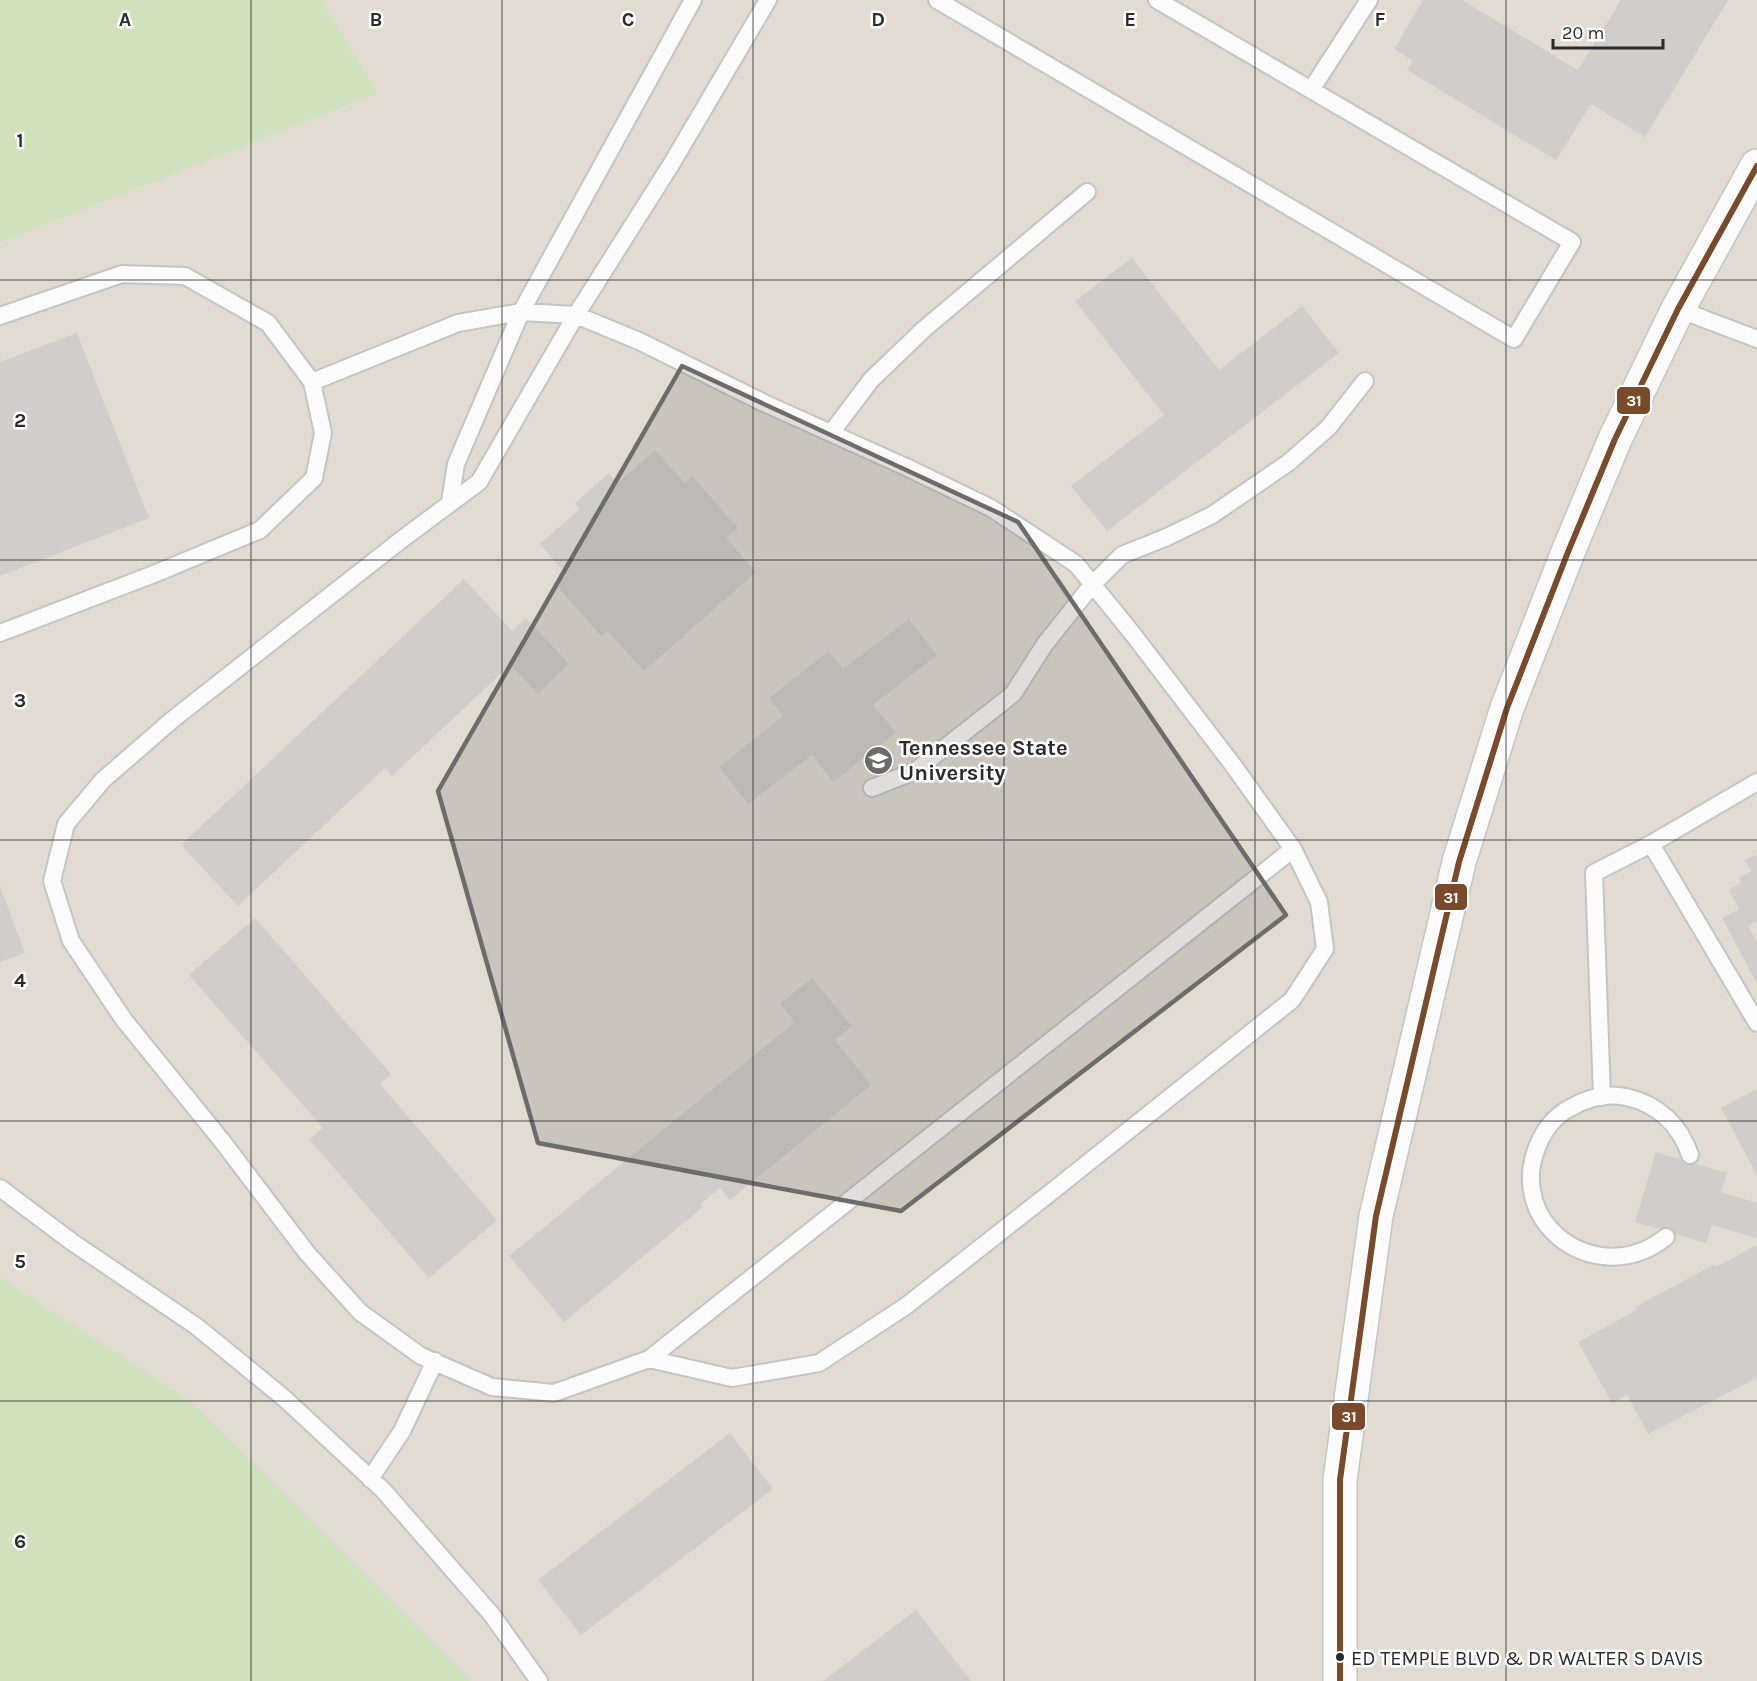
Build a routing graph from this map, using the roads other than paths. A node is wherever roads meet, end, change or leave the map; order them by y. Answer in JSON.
{"nodes":[{"id":1,"x":693,"y":0,"type":"edge"},
{"id":2,"x":768,"y":0,"type":"edge"},
{"id":3,"x":937,"y":0,"type":"edge"},
{"id":4,"x":1157,"y":0,"type":"edge"},
{"id":5,"x":1369,"y":0,"type":"edge"},
{"id":6,"x":1311,"y":90,"type":"junction"},
{"id":7,"x":1757,"y":166,"type":"edge"},
{"id":8,"x":1087,"y":192,"type":"dead end"},
{"id":9,"x":1678,"y":309,"type":"junction"},
{"id":10,"x":521,"y":312,"type":"junction"},
{"id":11,"x":576,"y":315,"type":"junction"},
{"id":12,"x":0,"y":316,"type":"edge"},
{"id":13,"x":1757,"y":339,"type":"edge"},
{"id":14,"x":1365,"y":381,"type":"dead end"},
{"id":15,"x":312,"y":382,"type":"junction"},
{"id":16,"x":831,"y":433,"type":"junction"},
{"id":17,"x":450,"y":502,"type":"junction"},
{"id":18,"x":1092,"y":585,"type":"junction"},
{"id":19,"x":0,"y":633,"type":"edge"},
{"id":20,"x":1757,"y":782,"type":"edge"},
{"id":21,"x":872,"y":788,"type":"dead end"},
{"id":22,"x":1652,"y":844,"type":"junction"},
{"id":23,"x":1293,"y":849,"type":"junction"},
{"id":24,"x":1757,"y":1023,"type":"edge"},
{"id":25,"x":1602,"y":1096,"type":"junction"},
{"id":26,"x":1690,"y":1155,"type":"dead end"},
{"id":27,"x":0,"y":1188,"type":"edge"},
{"id":28,"x":1666,"y":1237,"type":"dead end"},
{"id":29,"x":649,"y":1359,"type":"junction"},
{"id":30,"x":435,"y":1361,"type":"junction"},
{"id":31,"x":370,"y":1479,"type":"junction"},
{"id":32,"x":539,"y":1681,"type":"edge"},
{"id":33,"x":1340,"y":1681,"type":"edge"}],
"edges":[{"from":1,"to":10,"type":"lane"},
{"from":2,"to":11,"type":"lane"},
{"from":3,"to":6,"type":"lane"},
{"from":4,"to":6,"type":"lane"},
{"from":5,"to":6,"type":"lane"},
{"from":7,"to":9,"type":"main road"},
{"from":8,"to":16,"type":"lane"},
{"from":9,"to":13,"type":"lane"},
{"from":9,"to":33,"type":"main road"},
{"from":10,"to":11,"type":"lane"},
{"from":10,"to":15,"type":"lane"},
{"from":10,"to":17,"type":"lane"},
{"from":11,"to":16,"type":"lane"},
{"from":11,"to":17,"type":"lane"},
{"from":12,"to":15,"type":"lane"},
{"from":14,"to":18,"type":"lane"},
{"from":15,"to":19,"type":"lane"},
{"from":16,"to":18,"type":"lane"},
{"from":17,"to":30,"type":"lane"},
{"from":18,"to":21,"type":"lane"},
{"from":18,"to":23,"type":"lane"},
{"from":20,"to":22,"type":"lane"},
{"from":22,"to":24,"type":"lane"},
{"from":22,"to":25,"type":"lane"},
{"from":23,"to":29,"type":"lane"},
{"from":23,"to":29,"type":"lane"},
{"from":25,"to":26,"type":"lane"},
{"from":25,"to":28,"type":"lane"},
{"from":27,"to":31,"type":"lane"},
{"from":29,"to":30,"type":"lane"},
{"from":30,"to":31,"type":"lane"},
{"from":31,"to":32,"type":"lane"}]}
